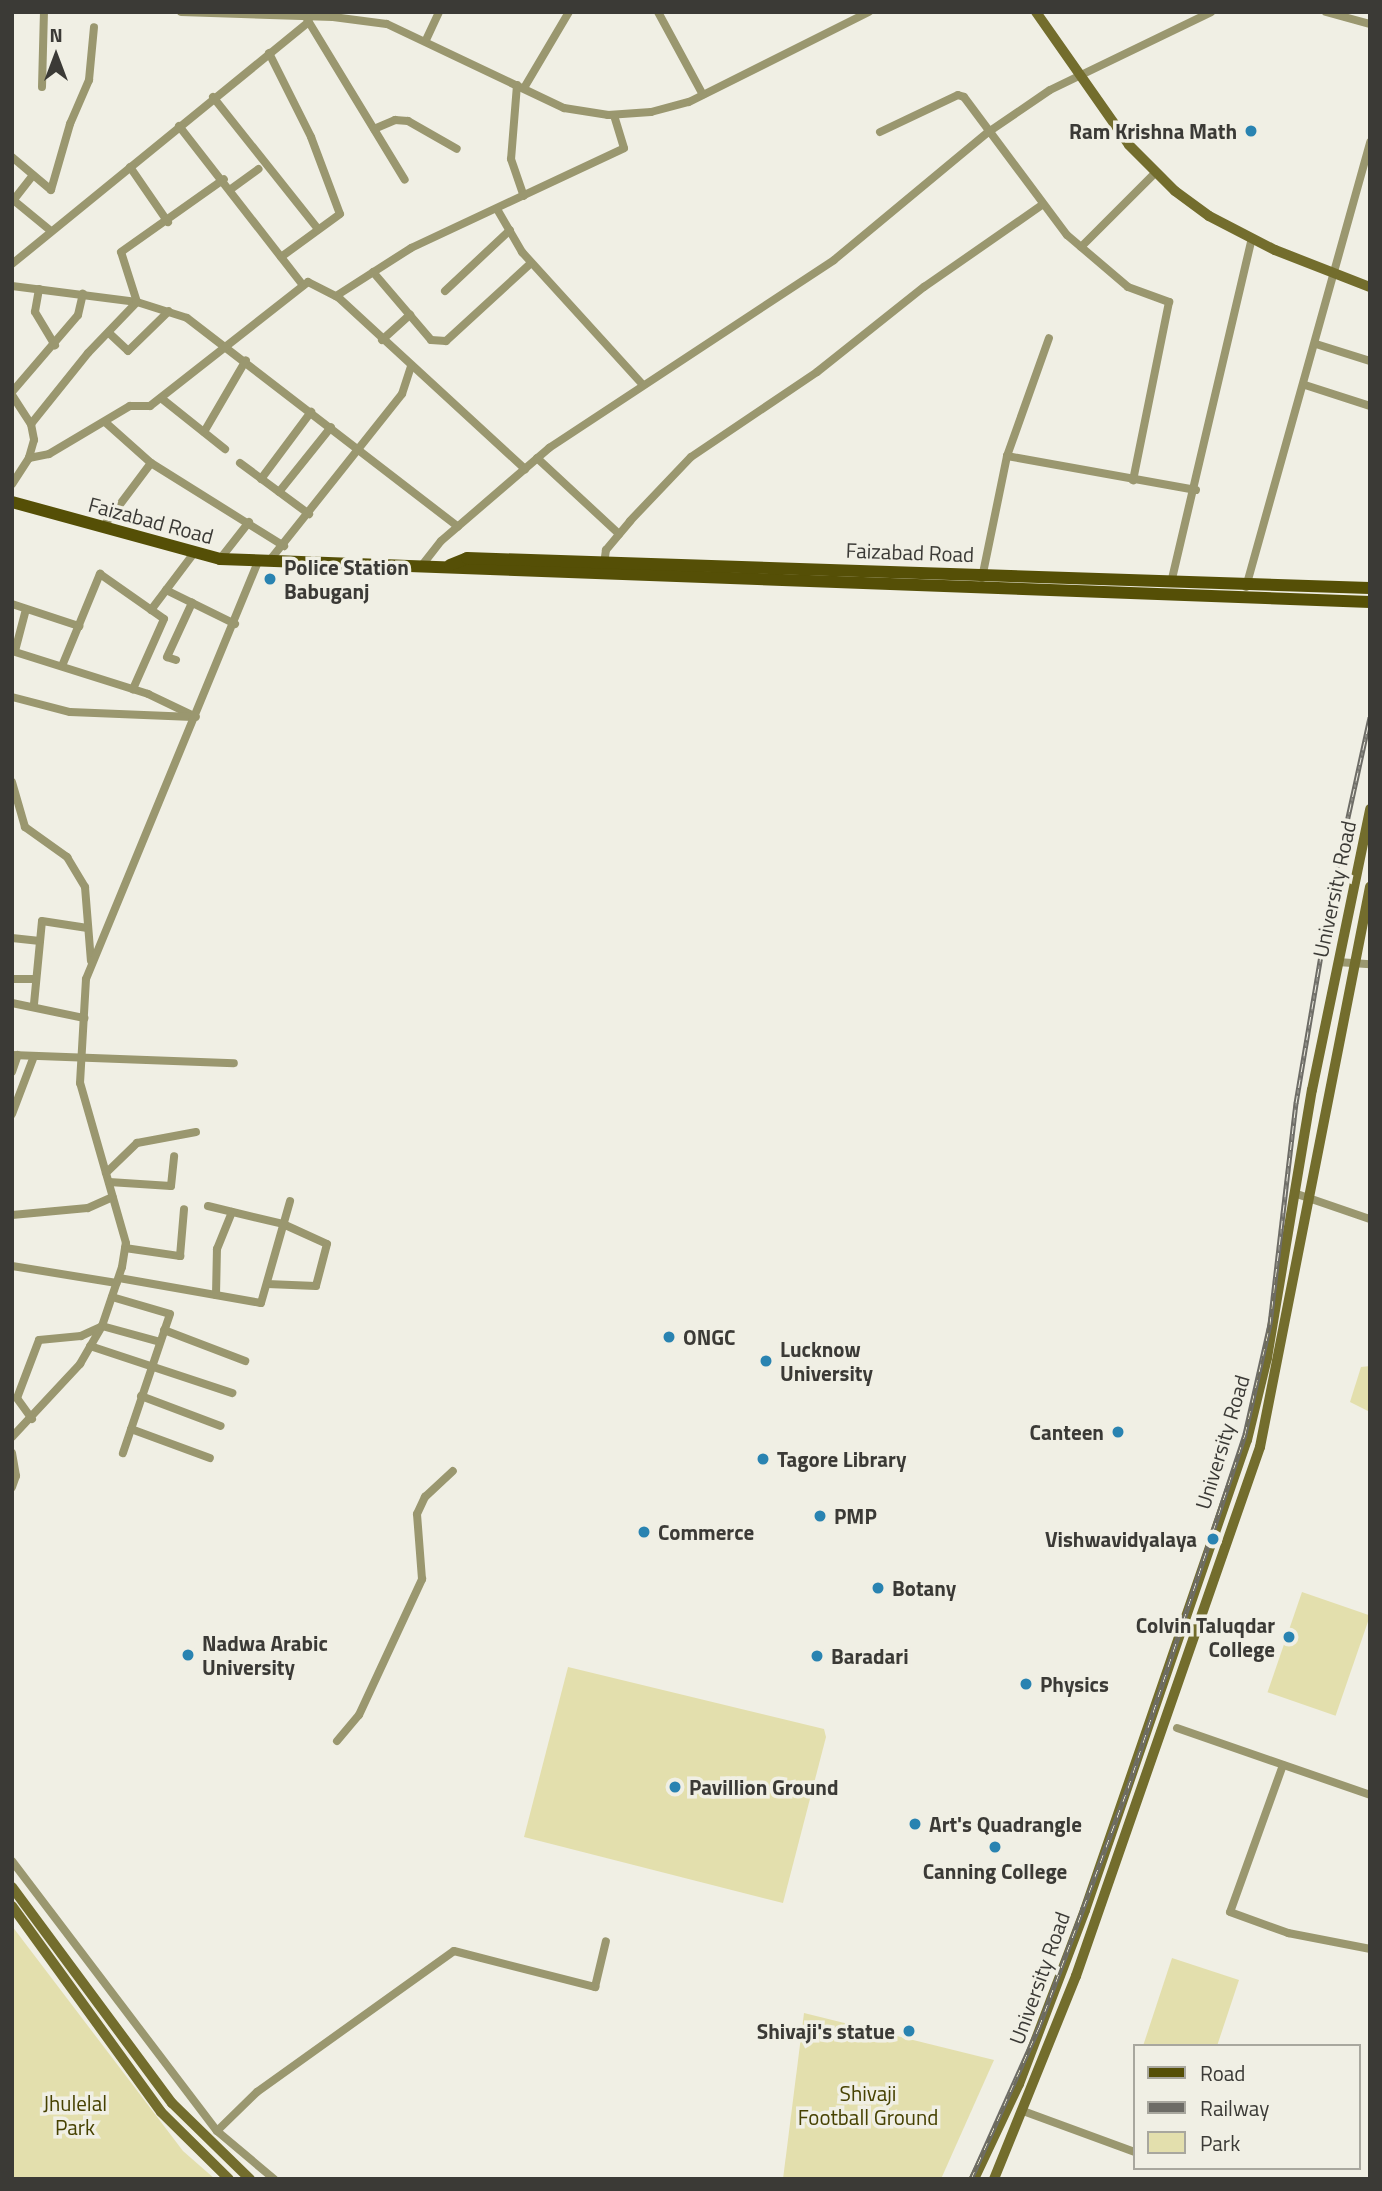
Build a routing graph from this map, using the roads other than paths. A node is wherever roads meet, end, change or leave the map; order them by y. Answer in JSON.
{"nodes":[{"id":1,"x":44,"y":12,"type":"edge"},
{"id":2,"x":181,"y":12,"type":"edge"},
{"id":3,"x":439,"y":12,"type":"edge"},
{"id":4,"x":569,"y":12,"type":"edge"},
{"id":5,"x":658,"y":12,"type":"edge"},
{"id":6,"x":869,"y":12,"type":"edge"},
{"id":7,"x":1036,"y":12,"type":"edge"},
{"id":8,"x":1211,"y":12,"type":"edge"},
{"id":9,"x":1326,"y":12,"type":"edge"},
{"id":10,"x":322,"y":14,"type":"edge"},
{"id":11,"x":307,"y":19,"type":"junction"},
{"id":12,"x":1370,"y":24,"type":"edge"},
{"id":13,"x":94,"y":27,"type":"dead end"},
{"id":14,"x":426,"y":40,"type":"junction"},
{"id":15,"x":269,"y":53,"type":"junction"},
{"id":16,"x":1079,"y":79,"type":"junction"},
{"id":17,"x":42,"y":87,"type":"dead end"},
{"id":18,"x":521,"y":87,"type":"junction"},
{"id":19,"x":703,"y":95,"type":"junction"},
{"id":20,"x":213,"y":97,"type":"junction"},
{"id":21,"x":614,"y":115,"type":"junction"},
{"id":22,"x":179,"y":126,"type":"junction"},
{"id":23,"x":374,"y":129,"type":"junction"},
{"id":24,"x":880,"y":132,"type":"dead end"},
{"id":25,"x":987,"y":133,"type":"junction"},
{"id":26,"x":1370,"y":142,"type":"edge"},
{"id":27,"x":457,"y":149,"type":"dead end"},
{"id":28,"x":12,"y":157,"type":"edge"},
{"id":29,"x":130,"y":167,"type":"junction"},
{"id":30,"x":259,"y":169,"type":"dead end"},
{"id":31,"x":1156,"y":172,"type":"junction"},
{"id":32,"x":33,"y":175,"type":"junction"},
{"id":33,"x":224,"y":179,"type":"junction"},
{"id":34,"x":405,"y":180,"type":"dead end"},
{"id":35,"x":231,"y":189,"type":"junction"},
{"id":36,"x":524,"y":196,"type":"junction"},
{"id":37,"x":13,"y":200,"type":"edge"},
{"id":38,"x":1042,"y":205,"type":"junction"},
{"id":39,"x":497,"y":209,"type":"junction"},
{"id":40,"x":168,"y":222,"type":"junction"},
{"id":41,"x":318,"y":229,"type":"junction"},
{"id":42,"x":510,"y":230,"type":"junction"},
{"id":43,"x":51,"y":231,"type":"junction"},
{"id":44,"x":1252,"y":238,"type":"junction"},
{"id":45,"x":1081,"y":247,"type":"junction"},
{"id":46,"x":281,"y":257,"type":"junction"},
{"id":47,"x":531,"y":263,"type":"junction"},
{"id":48,"x":12,"y":264,"type":"edge"},
{"id":49,"x":373,"y":272,"type":"junction"},
{"id":50,"x":1334,"y":275,"type":"junction"},
{"id":51,"x":303,"y":285,"type":"junction"},
{"id":52,"x":12,"y":286,"type":"edge"},
{"id":53,"x":1370,"y":287,"type":"edge"},
{"id":54,"x":39,"y":289,"type":"junction"},
{"id":55,"x":445,"y":291,"type":"dead end"},
{"id":56,"x":83,"y":294,"type":"junction"},
{"id":57,"x":336,"y":296,"type":"junction"},
{"id":58,"x":138,"y":302,"type":"junction"},
{"id":59,"x":169,"y":311,"type":"junction"},
{"id":60,"x":410,"y":315,"type":"junction"},
{"id":61,"x":108,"y":333,"type":"junction"},
{"id":62,"x":1049,"y":338,"type":"dead end"},
{"id":63,"x":382,"y":340,"type":"junction"},
{"id":64,"x":1316,"y":344,"type":"junction"},
{"id":65,"x":55,"y":345,"type":"junction"},
{"id":66,"x":228,"y":345,"type":"junction"},
{"id":67,"x":246,"y":360,"type":"junction"},
{"id":68,"x":1370,"y":361,"type":"edge"},
{"id":69,"x":411,"y":366,"type":"junction"},
{"id":70,"x":642,"y":384,"type":"junction"},
{"id":71,"x":1305,"y":385,"type":"junction"},
{"id":72,"x":12,"y":394,"type":"edge"},
{"id":73,"x":161,"y":398,"type":"junction"},
{"id":74,"x":1370,"y":406,"type":"edge"},
{"id":75,"x":312,"y":412,"type":"junction"},
{"id":76,"x":105,"y":422,"type":"junction"},
{"id":77,"x":31,"y":424,"type":"junction"},
{"id":78,"x":331,"y":427,"type":"junction"},
{"id":79,"x":204,"y":432,"type":"junction"},
{"id":80,"x":225,"y":449,"type":"dead end"},
{"id":81,"x":359,"y":449,"type":"junction"},
{"id":82,"x":1007,"y":456,"type":"junction"},
{"id":83,"x":29,"y":458,"type":"junction"},
{"id":84,"x":537,"y":458,"type":"junction"},
{"id":85,"x":151,"y":463,"type":"junction"},
{"id":86,"x":240,"y":463,"type":"dead end"},
{"id":87,"x":525,"y":469,"type":"junction"},
{"id":88,"x":261,"y":478,"type":"junction"},
{"id":89,"x":1133,"y":480,"type":"junction"},
{"id":90,"x":12,"y":484,"type":"edge"},
{"id":91,"x":1196,"y":490,"type":"junction"},
{"id":92,"x":279,"y":492,"type":"junction"},
{"id":93,"x":12,"y":502,"type":"edge"},
{"id":94,"x":309,"y":514,"type":"junction"},
{"id":95,"x":249,"y":522,"type":"junction"},
{"id":96,"x":103,"y":527,"type":"junction"},
{"id":97,"x":458,"y":527,"type":"junction"},
{"id":98,"x":619,"y":534,"type":"junction"},
{"id":99,"x":284,"y":546,"type":"junction"},
{"id":100,"x":194,"y":553,"type":"junction"},
{"id":101,"x":220,"y":559,"type":"junction"},
{"id":102,"x":265,"y":560,"type":"junction"},
{"id":103,"x":422,"y":564,"type":"junction"},
{"id":104,"x":604,"y":568,"type":"junction"},
{"id":105,"x":982,"y":573,"type":"junction"},
{"id":106,"x":1172,"y":580,"type":"junction"},
{"id":107,"x":1248,"y":581,"type":"junction"},
{"id":108,"x":983,"y":588,"type":"junction"},
{"id":109,"x":1370,"y":588,"type":"edge"},
{"id":110,"x":166,"y":590,"type":"junction"},
{"id":111,"x":1169,"y":593,"type":"junction"},
{"id":112,"x":1243,"y":595,"type":"junction"},
{"id":113,"x":192,"y":603,"type":"junction"},
{"id":114,"x":1370,"y":603,"type":"edge"},
{"id":115,"x":12,"y":604,"type":"edge"},
{"id":116,"x":26,"y":609,"type":"junction"},
{"id":117,"x":151,"y":610,"type":"junction"},
{"id":118,"x":235,"y":624,"type":"junction"},
{"id":119,"x":79,"y":626,"type":"junction"},
{"id":120,"x":150,"y":650,"type":"junction"},
{"id":121,"x":14,"y":651,"type":"edge"},
{"id":122,"x":62,"y":666,"type":"junction"},
{"id":123,"x":133,"y":689,"type":"junction"},
{"id":124,"x":12,"y":697,"type":"edge"},
{"id":125,"x":196,"y":717,"type":"junction"},
{"id":126,"x":12,"y":782,"type":"edge"},
{"id":127,"x":1370,"y":809,"type":"edge"},
{"id":128,"x":1370,"y":887,"type":"edge"},
{"id":129,"x":87,"y":928,"type":"junction"},
{"id":130,"x":12,"y":938,"type":"edge"},
{"id":131,"x":40,"y":941,"type":"junction"},
{"id":132,"x":91,"y":961,"type":"junction"},
{"id":133,"x":1338,"y":962,"type":"junction"},
{"id":134,"x":1355,"y":964,"type":"junction"},
{"id":135,"x":1370,"y":964,"type":"edge"},
{"id":136,"x":12,"y":979,"type":"edge"},
{"id":137,"x":34,"y":979,"type":"junction"},
{"id":138,"x":12,"y":1003,"type":"edge"},
{"id":139,"x":34,"y":1004,"type":"junction"},
{"id":140,"x":84,"y":1018,"type":"junction"},
{"id":141,"x":15,"y":1055,"type":"edge"},
{"id":142,"x":34,"y":1056,"type":"junction"},
{"id":143,"x":82,"y":1059,"type":"junction"},
{"id":144,"x":234,"y":1063,"type":"dead end"},
{"id":145,"x":12,"y":1072,"type":"edge"},
{"id":146,"x":1314,"y":1079,"type":"junction"},
{"id":147,"x":1330,"y":1082,"type":"junction"},
{"id":148,"x":12,"y":1114,"type":"edge"},
{"id":149,"x":196,"y":1132,"type":"dead end"},
{"id":150,"x":174,"y":1156,"type":"dead end"},
{"id":151,"x":108,"y":1178,"type":"junction"},
{"id":152,"x":1294,"y":1193,"type":"junction"},
{"id":153,"x":113,"y":1197,"type":"junction"},
{"id":154,"x":1309,"y":1198,"type":"junction"},
{"id":155,"x":290,"y":1201,"type":"dead end"},
{"id":156,"x":208,"y":1206,"type":"dead end"},
{"id":157,"x":184,"y":1209,"type":"dead end"},
{"id":158,"x":232,"y":1212,"type":"junction"},
{"id":159,"x":12,"y":1215,"type":"edge"},
{"id":160,"x":1370,"y":1219,"type":"edge"},
{"id":161,"x":283,"y":1224,"type":"junction"},
{"id":162,"x":125,"y":1248,"type":"junction"},
{"id":163,"x":12,"y":1266,"type":"edge"},
{"id":164,"x":118,"y":1280,"type":"junction"},
{"id":165,"x":267,"y":1284,"type":"junction"},
{"id":166,"x":216,"y":1295,"type":"junction"},
{"id":167,"x":112,"y":1297,"type":"junction"},
{"id":168,"x":102,"y":1325,"type":"junction"},
{"id":169,"x":164,"y":1330,"type":"junction"},
{"id":170,"x":160,"y":1342,"type":"junction"},
{"id":171,"x":90,"y":1346,"type":"junction"},
{"id":172,"x":245,"y":1361,"type":"dead end"},
{"id":173,"x":151,"y":1366,"type":"junction"},
{"id":174,"x":232,"y":1393,"type":"dead end"},
{"id":175,"x":141,"y":1396,"type":"junction"},
{"id":176,"x":32,"y":1419,"type":"junction"},
{"id":177,"x":221,"y":1426,"type":"dead end"},
{"id":178,"x":16,"y":1428,"type":"edge"},
{"id":179,"x":131,"y":1429,"type":"junction"},
{"id":180,"x":12,"y":1437,"type":"edge"},
{"id":181,"x":12,"y":1453,"type":"edge"},
{"id":182,"x":123,"y":1453,"type":"dead end"},
{"id":183,"x":210,"y":1458,"type":"dead end"},
{"id":184,"x":453,"y":1471,"type":"dead end"},
{"id":185,"x":12,"y":1487,"type":"edge"},
{"id":186,"x":1177,"y":1728,"type":"dead end"},
{"id":187,"x":337,"y":1741,"type":"dead end"},
{"id":188,"x":1283,"y":1765,"type":"junction"},
{"id":189,"x":1370,"y":1795,"type":"edge"},
{"id":190,"x":12,"y":1861,"type":"edge"},
{"id":191,"x":12,"y":1887,"type":"edge"},
{"id":192,"x":12,"y":1906,"type":"edge"},
{"id":193,"x":606,"y":1941,"type":"dead end"},
{"id":194,"x":1370,"y":1949,"type":"edge"},
{"id":195,"x":1032,"y":2054,"type":"junction"},
{"id":196,"x":1043,"y":2058,"type":"junction"},
{"id":197,"x":1023,"y":2111,"type":"junction"},
{"id":198,"x":217,"y":2132,"type":"junction"},
{"id":199,"x":1134,"y":2152,"type":"edge"},
{"id":200,"x":229,"y":2179,"type":"edge"},
{"id":201,"x":250,"y":2179,"type":"edge"},
{"id":202,"x":274,"y":2179,"type":"edge"},
{"id":203,"x":974,"y":2179,"type":"edge"},
{"id":204,"x":993,"y":2179,"type":"edge"}],
"edges":[{"from":1,"to":17,"type":"street"},
{"from":2,"to":11,"type":"street"},
{"from":3,"to":14,"type":"street"},
{"from":4,"to":18,"type":"street"},
{"from":5,"to":19,"type":"street"},
{"from":6,"to":19,"type":"street"},
{"from":7,"to":16,"type":"main road"},
{"from":8,"to":16,"type":"street"},
{"from":9,"to":12,"type":"street"},
{"from":10,"to":11,"type":"street"},
{"from":10,"to":14,"type":"street"},
{"from":11,"to":15,"type":"street"},
{"from":11,"to":23,"type":"street"},
{"from":13,"to":32,"type":"street"},
{"from":14,"to":18,"type":"street"},
{"from":15,"to":20,"type":"street"},
{"from":15,"to":41,"type":"street"},
{"from":16,"to":25,"type":"street"},
{"from":16,"to":31,"type":"main road"},
{"from":18,"to":21,"type":"street"},
{"from":18,"to":36,"type":"street"},
{"from":19,"to":21,"type":"street"},
{"from":20,"to":22,"type":"street"},
{"from":20,"to":41,"type":"street"},
{"from":21,"to":36,"type":"street"},
{"from":22,"to":29,"type":"street"},
{"from":22,"to":33,"type":"street"},
{"from":23,"to":27,"type":"street"},
{"from":23,"to":34,"type":"street"},
{"from":24,"to":25,"type":"street"},
{"from":25,"to":38,"type":"street"},
{"from":25,"to":70,"type":"street"},
{"from":26,"to":50,"type":"street"},
{"from":28,"to":32,"type":"street"},
{"from":29,"to":40,"type":"street"},
{"from":29,"to":43,"type":"street"},
{"from":30,"to":35,"type":"street"},
{"from":31,"to":44,"type":"main road"},
{"from":31,"to":45,"type":"street"},
{"from":32,"to":37,"type":"street"},
{"from":33,"to":35,"type":"street"},
{"from":33,"to":40,"type":"street"},
{"from":35,"to":46,"type":"street"},
{"from":36,"to":39,"type":"street"},
{"from":37,"to":43,"type":"street"},
{"from":38,"to":45,"type":"street"},
{"from":38,"to":98,"type":"street"},
{"from":39,"to":42,"type":"street"},
{"from":39,"to":49,"type":"street"},
{"from":40,"to":58,"type":"street"},
{"from":41,"to":46,"type":"street"},
{"from":42,"to":47,"type":"street"},
{"from":42,"to":55,"type":"street"},
{"from":43,"to":48,"type":"street"},
{"from":44,"to":50,"type":"main road"},
{"from":44,"to":91,"type":"street"},
{"from":45,"to":89,"type":"street"},
{"from":46,"to":51,"type":"street"},
{"from":47,"to":60,"type":"street"},
{"from":47,"to":70,"type":"street"},
{"from":49,"to":57,"type":"street"},
{"from":49,"to":60,"type":"street"},
{"from":50,"to":53,"type":"main road"},
{"from":50,"to":64,"type":"street"},
{"from":51,"to":57,"type":"street"},
{"from":51,"to":66,"type":"street"},
{"from":52,"to":54,"type":"street"},
{"from":54,"to":56,"type":"street"},
{"from":54,"to":65,"type":"street"},
{"from":56,"to":58,"type":"street"},
{"from":56,"to":65,"type":"street"},
{"from":57,"to":63,"type":"street"},
{"from":58,"to":59,"type":"street"},
{"from":58,"to":61,"type":"street"},
{"from":59,"to":61,"type":"street"},
{"from":59,"to":66,"type":"street"},
{"from":60,"to":63,"type":"street"},
{"from":61,"to":77,"type":"street"},
{"from":62,"to":82,"type":"street"},
{"from":63,"to":69,"type":"street"},
{"from":64,"to":68,"type":"street"},
{"from":64,"to":71,"type":"street"},
{"from":65,"to":72,"type":"street"},
{"from":66,"to":67,"type":"street"},
{"from":66,"to":73,"type":"street"},
{"from":67,"to":75,"type":"street"},
{"from":67,"to":79,"type":"street"},
{"from":69,"to":81,"type":"street"},
{"from":69,"to":87,"type":"street"},
{"from":70,"to":84,"type":"street"},
{"from":71,"to":74,"type":"street"},
{"from":71,"to":107,"type":"street"},
{"from":72,"to":77,"type":"street"},
{"from":73,"to":76,"type":"street"},
{"from":73,"to":79,"type":"street"},
{"from":75,"to":78,"type":"street"},
{"from":75,"to":88,"type":"street"},
{"from":76,"to":83,"type":"street"},
{"from":76,"to":85,"type":"street"},
{"from":77,"to":83,"type":"street"},
{"from":78,"to":81,"type":"street"},
{"from":78,"to":92,"type":"street"},
{"from":79,"to":80,"type":"street"},
{"from":81,"to":94,"type":"street"},
{"from":81,"to":97,"type":"street"},
{"from":82,"to":89,"type":"street"},
{"from":82,"to":105,"type":"street"},
{"from":83,"to":90,"type":"street"},
{"from":84,"to":87,"type":"street"},
{"from":84,"to":98,"type":"street"},
{"from":85,"to":95,"type":"street"},
{"from":85,"to":96,"type":"street"},
{"from":86,"to":88,"type":"street"},
{"from":87,"to":97,"type":"street"},
{"from":88,"to":92,"type":"street"},
{"from":89,"to":91,"type":"street"},
{"from":91,"to":106,"type":"street"},
{"from":92,"to":94,"type":"street"},
{"from":93,"to":96,"type":"main road","name":"Faizabad Road"},
{"from":94,"to":99,"type":"street"},
{"from":95,"to":99,"type":"street"},
{"from":95,"to":101,"type":"street"},
{"from":96,"to":100,"type":"main road","name":"Faizabad Road"},
{"from":97,"to":103,"type":"street"},
{"from":98,"to":104,"type":"street"},
{"from":99,"to":102,"type":"street"},
{"from":100,"to":101,"type":"main road","name":"Faizabad Road"},
{"from":100,"to":110,"type":"street"},
{"from":101,"to":102,"type":"main road","name":"Faizabad Road"},
{"from":102,"to":103,"type":"main road","name":"Faizabad Road"},
{"from":102,"to":118,"type":"street"},
{"from":103,"to":104,"type":"main road","name":"Faizabad Road"},
{"from":104,"to":105,"type":"main road","name":"Faizabad Road"},
{"from":104,"to":108,"type":"main road","name":"Faizabad Road"},
{"from":105,"to":106,"type":"main road","name":"Faizabad Road"},
{"from":105,"to":108,"type":"street"},
{"from":106,"to":107,"type":"main road","name":"Faizabad Road"},
{"from":106,"to":111,"type":"street"},
{"from":107,"to":109,"type":"main road","name":"Faizabad Road"},
{"from":107,"to":112,"type":"street"},
{"from":108,"to":111,"type":"main road","name":"Faizabad Road"},
{"from":110,"to":113,"type":"street"},
{"from":110,"to":117,"type":"street"},
{"from":111,"to":112,"type":"main road","name":"Faizabad Road"},
{"from":112,"to":114,"type":"main road","name":"Faizabad Road"},
{"from":113,"to":118,"type":"street"},
{"from":113,"to":120,"type":"street"},
{"from":115,"to":116,"type":"street"},
{"from":116,"to":119,"type":"street"},
{"from":116,"to":121,"type":"street"},
{"from":117,"to":119,"type":"street"},
{"from":117,"to":120,"type":"street"},
{"from":118,"to":125,"type":"street"},
{"from":119,"to":122,"type":"street"},
{"from":120,"to":123,"type":"street"},
{"from":121,"to":122,"type":"street"},
{"from":122,"to":123,"type":"street"},
{"from":123,"to":125,"type":"street"},
{"from":124,"to":125,"type":"street"},
{"from":125,"to":132,"type":"street"},
{"from":126,"to":129,"type":"street"},
{"from":127,"to":133,"type":"main road","name":"University Road"},
{"from":128,"to":134,"type":"main road","name":"University Road"},
{"from":129,"to":131,"type":"street"},
{"from":129,"to":132,"type":"street"},
{"from":130,"to":131,"type":"street"},
{"from":131,"to":137,"type":"street"},
{"from":132,"to":140,"type":"street"},
{"from":133,"to":134,"type":"street"},
{"from":133,"to":146,"type":"main road","name":"University Road"},
{"from":134,"to":135,"type":"street"},
{"from":134,"to":147,"type":"main road","name":"University Road"},
{"from":136,"to":137,"type":"street"},
{"from":137,"to":139,"type":"street"},
{"from":138,"to":139,"type":"street"},
{"from":139,"to":140,"type":"street"},
{"from":140,"to":143,"type":"street"},
{"from":141,"to":142,"type":"street"},
{"from":141,"to":145,"type":"street"},
{"from":142,"to":143,"type":"street"},
{"from":142,"to":148,"type":"street"},
{"from":143,"to":144,"type":"street"},
{"from":143,"to":151,"type":"street"},
{"from":146,"to":147,"type":"main road"},
{"from":146,"to":152,"type":"main road","name":"University Road"},
{"from":147,"to":154,"type":"main road","name":"University Road"},
{"from":149,"to":151,"type":"street"},
{"from":150,"to":151,"type":"street"},
{"from":151,"to":153,"type":"street"},
{"from":152,"to":154,"type":"street"},
{"from":152,"to":195,"type":"main road","name":"University Road"},
{"from":153,"to":159,"type":"street"},
{"from":153,"to":162,"type":"street"},
{"from":154,"to":160,"type":"street"},
{"from":154,"to":196,"type":"main road","name":"University Road"},
{"from":155,"to":161,"type":"street"},
{"from":156,"to":158,"type":"street"},
{"from":157,"to":162,"type":"street"},
{"from":158,"to":161,"type":"street"},
{"from":158,"to":166,"type":"street"},
{"from":161,"to":165,"type":"street"},
{"from":161,"to":165,"type":"street"},
{"from":162,"to":164,"type":"street"},
{"from":163,"to":164,"type":"street"},
{"from":164,"to":166,"type":"street"},
{"from":164,"to":167,"type":"street"},
{"from":165,"to":166,"type":"street"},
{"from":167,"to":168,"type":"street"},
{"from":167,"to":169,"type":"street"},
{"from":168,"to":170,"type":"street"},
{"from":168,"to":171,"type":"street"},
{"from":168,"to":176,"type":"street"},
{"from":169,"to":170,"type":"street"},
{"from":169,"to":172,"type":"street"},
{"from":170,"to":173,"type":"street"},
{"from":171,"to":173,"type":"street"},
{"from":171,"to":176,"type":"street"},
{"from":173,"to":174,"type":"street"},
{"from":173,"to":175,"type":"street"},
{"from":175,"to":177,"type":"street"},
{"from":175,"to":179,"type":"street"},
{"from":176,"to":178,"type":"street"},
{"from":178,"to":180,"type":"street"},
{"from":179,"to":182,"type":"street"},
{"from":179,"to":183,"type":"street"},
{"from":181,"to":185,"type":"street"},
{"from":184,"to":187,"type":"street"},
{"from":186,"to":188,"type":"street"},
{"from":188,"to":189,"type":"street"},
{"from":188,"to":194,"type":"street"},
{"from":190,"to":198,"type":"street"},
{"from":191,"to":201,"type":"main road"},
{"from":192,"to":200,"type":"main road"},
{"from":193,"to":198,"type":"street"},
{"from":195,"to":196,"type":"main road"},
{"from":195,"to":203,"type":"main road","name":"University Road"},
{"from":196,"to":197,"type":"main road","name":"University Road"},
{"from":197,"to":199,"type":"street"},
{"from":197,"to":204,"type":"main road","name":"University Road"},
{"from":198,"to":202,"type":"street"}]}
